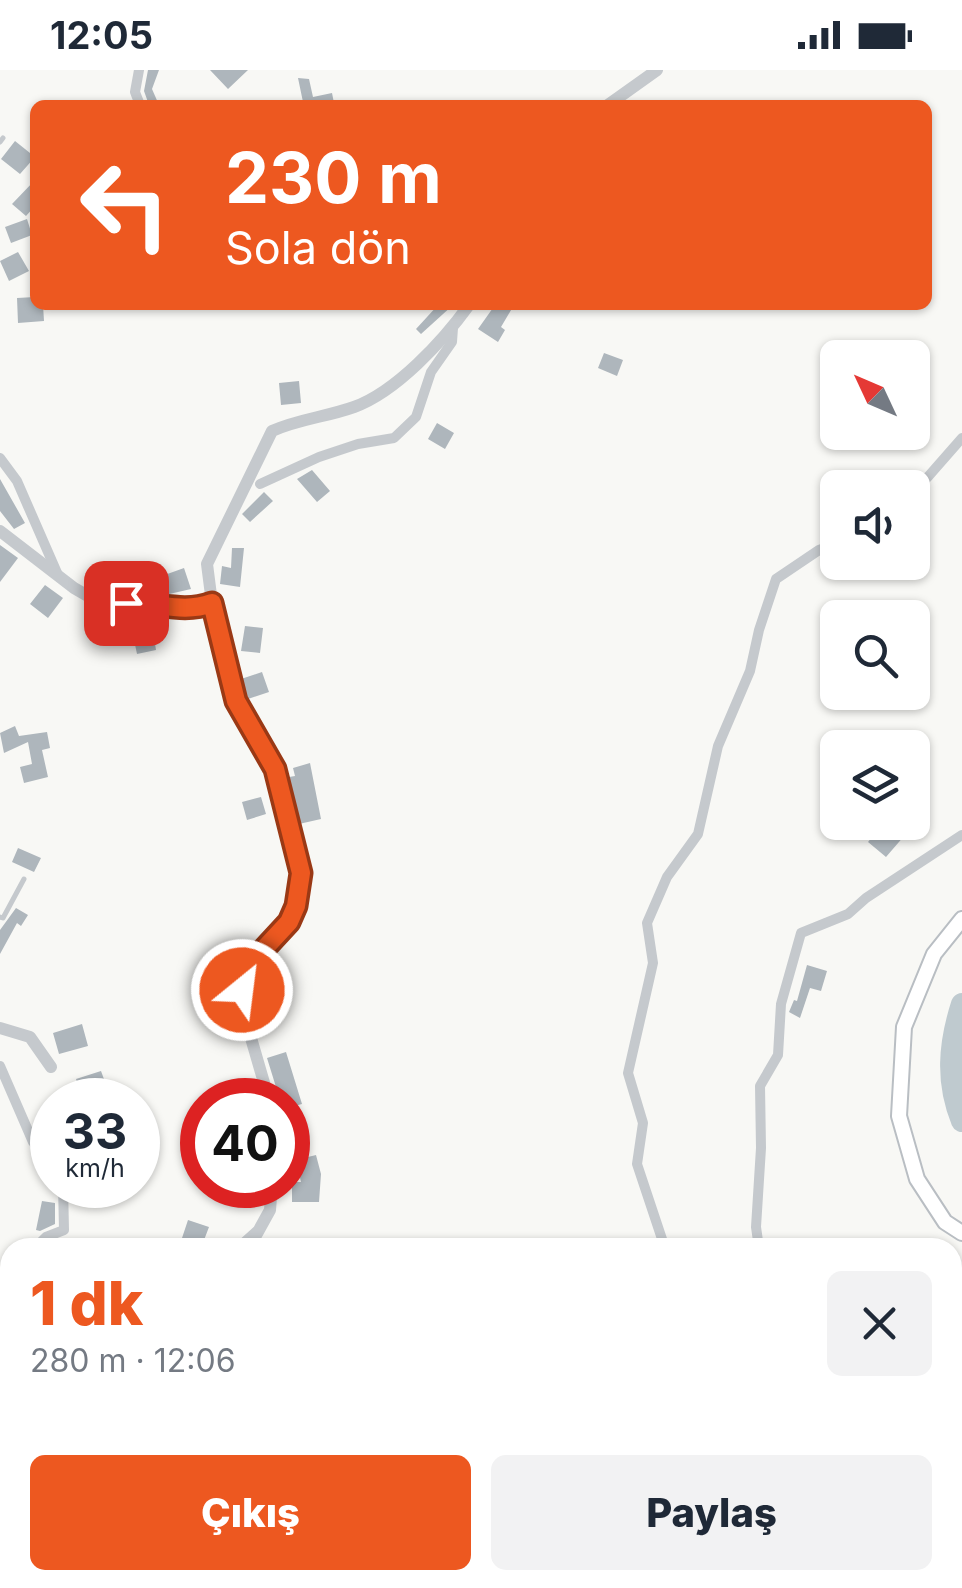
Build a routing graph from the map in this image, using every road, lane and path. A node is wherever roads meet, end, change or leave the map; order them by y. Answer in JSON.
{"nodes":[{"id":1,"x":139,"y":70,"type":"edge"},
{"id":2,"x":657,"y":70,"type":"edge"},
{"id":3,"x":138,"y":100,"type":"edge"},
{"id":4,"x":615,"y":100,"type":"edge"},
{"id":5,"x":466,"y":310,"type":"edge"},
{"id":6,"x":453,"y":328,"type":"junction"},
{"id":7,"x":962,"y":438,"type":"edge"},
{"id":8,"x":0,"y":458,"type":"edge"},
{"id":9,"x":930,"y":474,"type":"edge"},
{"id":10,"x":260,"y":484,"type":"dead end"},
{"id":11,"x":0,"y":531,"type":"edge"},
{"id":12,"x":820,"y":550,"type":"edge"},
{"id":13,"x":58,"y":576,"type":"junction"},
{"id":14,"x":212,"y":603,"type":"junction"},
{"id":15,"x":962,"y":835,"type":"edge"},
{"id":16,"x":24,"y":879,"type":"dead end"},
{"id":17,"x":0,"y":917,"type":"edge"},
{"id":18,"x":962,"y":918,"type":"edge"},
{"id":19,"x":0,"y":1028,"type":"edge"},
{"id":20,"x":0,"y":1066,"type":"edge"},
{"id":21,"x":51,"y":1067,"type":"dead end"},
{"id":22,"x":262,"y":1078,"type":"edge"},
{"id":23,"x":30,"y":1135,"type":"edge"},
{"id":24,"x":64,"y":1208,"type":"edge"},
{"id":25,"x":266,"y":1208,"type":"edge"},
{"id":26,"x":264,"y":1223,"type":"junction"},
{"id":27,"x":962,"y":1233,"type":"edge"},
{"id":28,"x":45,"y":1238,"type":"edge"},
{"id":29,"x":246,"y":1238,"type":"edge"},
{"id":30,"x":255,"y":1238,"type":"edge"},
{"id":31,"x":662,"y":1238,"type":"edge"},
{"id":32,"x":758,"y":1238,"type":"edge"}],
"edges":[{"from":1,"to":3,"type":"street"},
{"from":2,"to":4,"type":"street"},
{"from":5,"to":6,"type":"street"},
{"from":6,"to":10,"type":"street"},
{"from":6,"to":14,"type":"street"},
{"from":7,"to":9,"type":"street"},
{"from":8,"to":13,"type":"street"},
{"from":11,"to":13,"type":"street"},
{"from":12,"to":31,"type":"street"},
{"from":13,"to":14,"type":"street"},
{"from":14,"to":22,"type":"street"},
{"from":15,"to":32,"type":"street"},
{"from":16,"to":17,"type":"lane"},
{"from":18,"to":27,"type":"main road"},
{"from":19,"to":21,"type":"street"},
{"from":20,"to":23,"type":"street"},
{"from":24,"to":28,"type":"street"},
{"from":25,"to":26,"type":"street"},
{"from":26,"to":29,"type":"lane"},
{"from":26,"to":30,"type":"street"}]}
